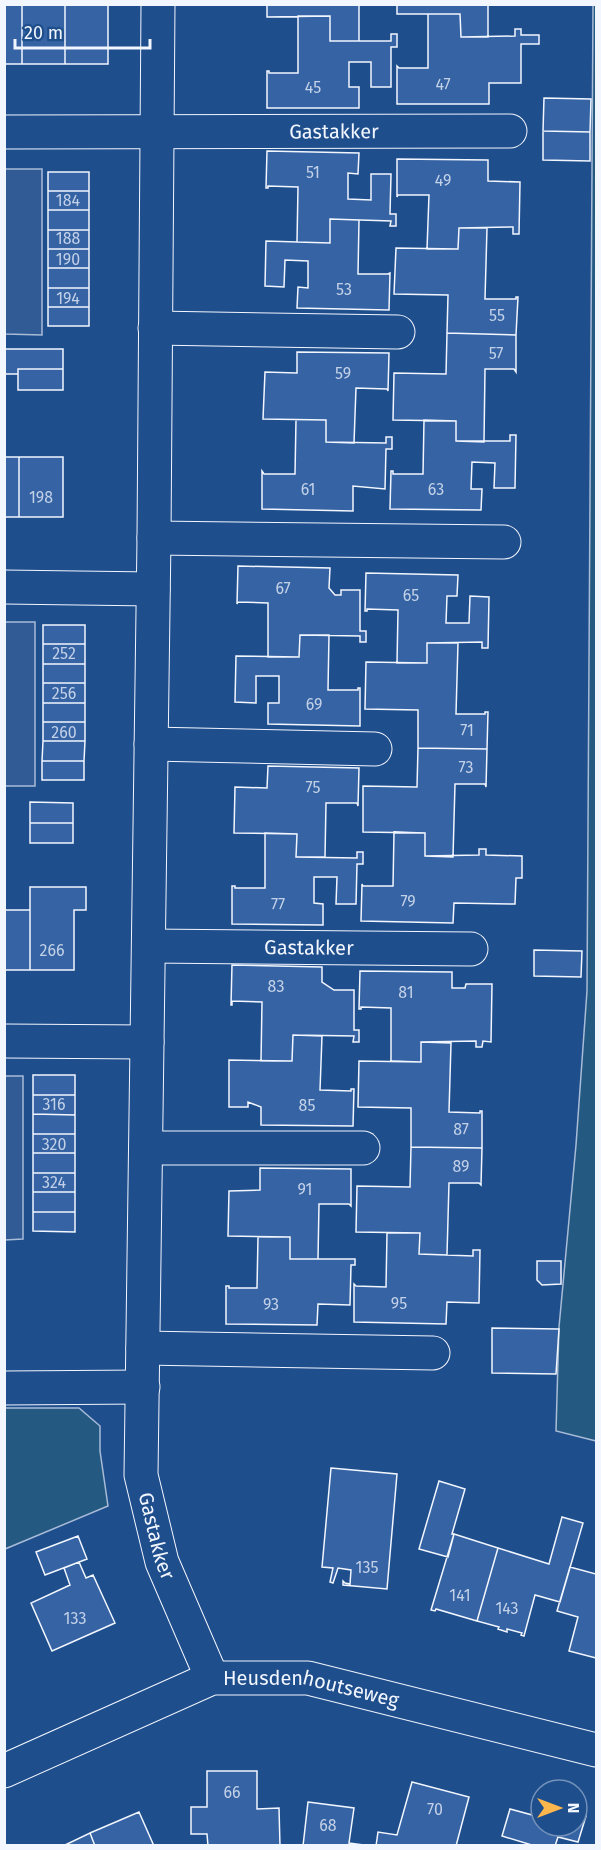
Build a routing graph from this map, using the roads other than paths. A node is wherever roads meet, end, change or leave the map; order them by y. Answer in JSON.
{"nodes":[{"id":1,"x":158,"y":4,"type":"edge"},
{"id":2,"x":510,"y":131,"type":"dead end"},
{"id":3,"x":4,"y":132,"type":"edge"},
{"id":4,"x":157,"y":132,"type":"junction"},
{"id":5,"x":156,"y":328,"type":"junction"},
{"id":6,"x":398,"y":332,"type":"dead end"},
{"id":7,"x":154,"y":538,"type":"junction"},
{"id":8,"x":504,"y":542,"type":"dead end"},
{"id":9,"x":4,"y":587,"type":"edge"},
{"id":10,"x":153,"y":589,"type":"junction"},
{"id":11,"x":151,"y":744,"type":"junction"},
{"id":12,"x":375,"y":748,"type":"dead end"},
{"id":13,"x":149,"y":946,"type":"junction"},
{"id":14,"x":471,"y":949,"type":"dead end"},
{"id":15,"x":4,"y":1041,"type":"edge"},
{"id":16,"x":147,"y":1042,"type":"junction"},
{"id":17,"x":146,"y":1148,"type":"junction"},
{"id":18,"x":363,"y":1148,"type":"dead end"},
{"id":19,"x":143,"y":1348,"type":"junction"},
{"id":20,"x":433,"y":1353,"type":"dead end"},
{"id":21,"x":143,"y":1387,"type":"junction"},
{"id":22,"x":4,"y":1388,"type":"edge"},
{"id":23,"x":212,"y":1678,"type":"junction"},
{"id":24,"x":597,"y":1750,"type":"edge"},
{"id":25,"x":4,"y":1771,"type":"edge"}],
"edges":[{"from":1,"to":4,"type":"street","name":"Gastakker"},
{"from":2,"to":4,"type":"street","name":"Gastakker"},
{"from":3,"to":4,"type":"street","name":"Gastakker"},
{"from":4,"to":5,"type":"street","name":"Gastakker"},
{"from":5,"to":6,"type":"street"},
{"from":5,"to":7,"type":"street","name":"Gastakker"},
{"from":7,"to":8,"type":"street"},
{"from":7,"to":10,"type":"street","name":"Gastakker"},
{"from":9,"to":10,"type":"street"},
{"from":10,"to":11,"type":"street","name":"Gastakker"},
{"from":11,"to":12,"type":"street"},
{"from":11,"to":13,"type":"street","name":"Gastakker"},
{"from":13,"to":14,"type":"street","name":"Gastakker"},
{"from":13,"to":16,"type":"street","name":"Gastakker"},
{"from":15,"to":16,"type":"street"},
{"from":16,"to":17,"type":"street","name":"Gastakker"},
{"from":17,"to":18,"type":"street"},
{"from":17,"to":19,"type":"street","name":"Gastakker"},
{"from":19,"to":20,"type":"street"},
{"from":19,"to":21,"type":"street","name":"Gastakker"},
{"from":21,"to":22,"type":"street"},
{"from":21,"to":23,"type":"street","name":"Gastakker"},
{"from":23,"to":24,"type":"street","name":"Heusdenhoutseweg"},
{"from":23,"to":25,"type":"street","name":"Heusdenhoutseweg"}]}
